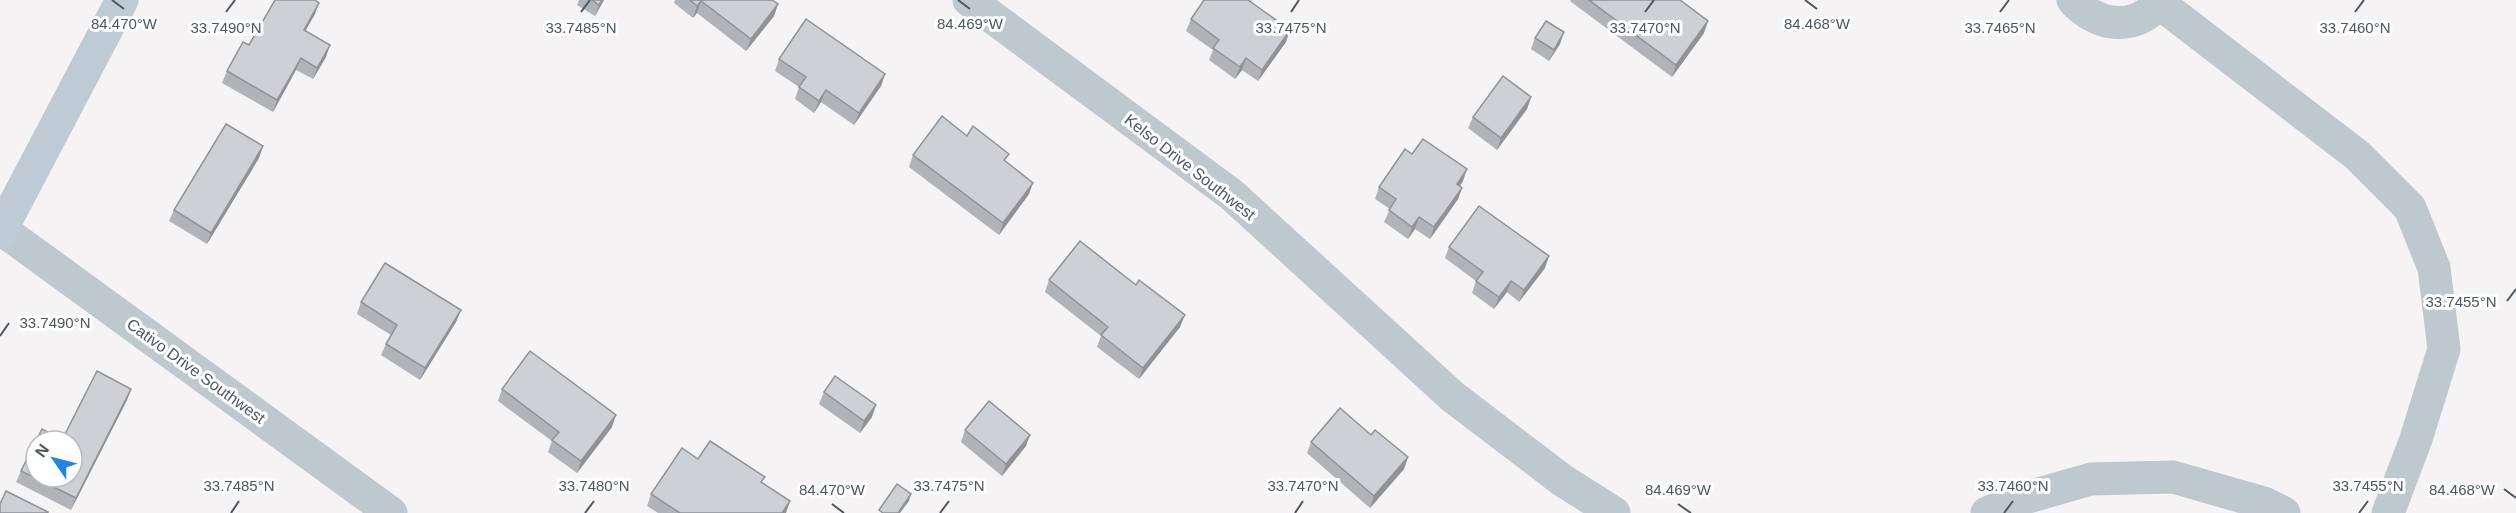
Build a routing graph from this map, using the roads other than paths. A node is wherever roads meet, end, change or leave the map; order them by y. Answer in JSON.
{"nodes":[{"id":1,"x":122,"y":0,"type":"edge"},
{"id":2,"x":970,"y":0,"type":"edge"},
{"id":3,"x":2073,"y":0,"type":"edge"},
{"id":4,"x":2160,"y":2,"type":"edge"},
{"id":5,"x":1,"y":230,"type":"edge"},
{"id":6,"x":391,"y":513,"type":"edge"},
{"id":7,"x":1614,"y":513,"type":"edge"},
{"id":8,"x":1987,"y":513,"type":"edge"},
{"id":9,"x":2284,"y":513,"type":"edge"},
{"id":10,"x":2388,"y":513,"type":"edge"}],
"edges":[{"from":1,"to":5,"type":"street"},
{"from":2,"to":7,"type":"street","name":"Kelso Drive Southwest"},
{"from":3,"to":4,"type":"street"},
{"from":4,"to":10,"type":"street"},
{"from":5,"to":6,"type":"street","name":"Cativo Drive Southwest"},
{"from":8,"to":9,"type":"street"}]}
